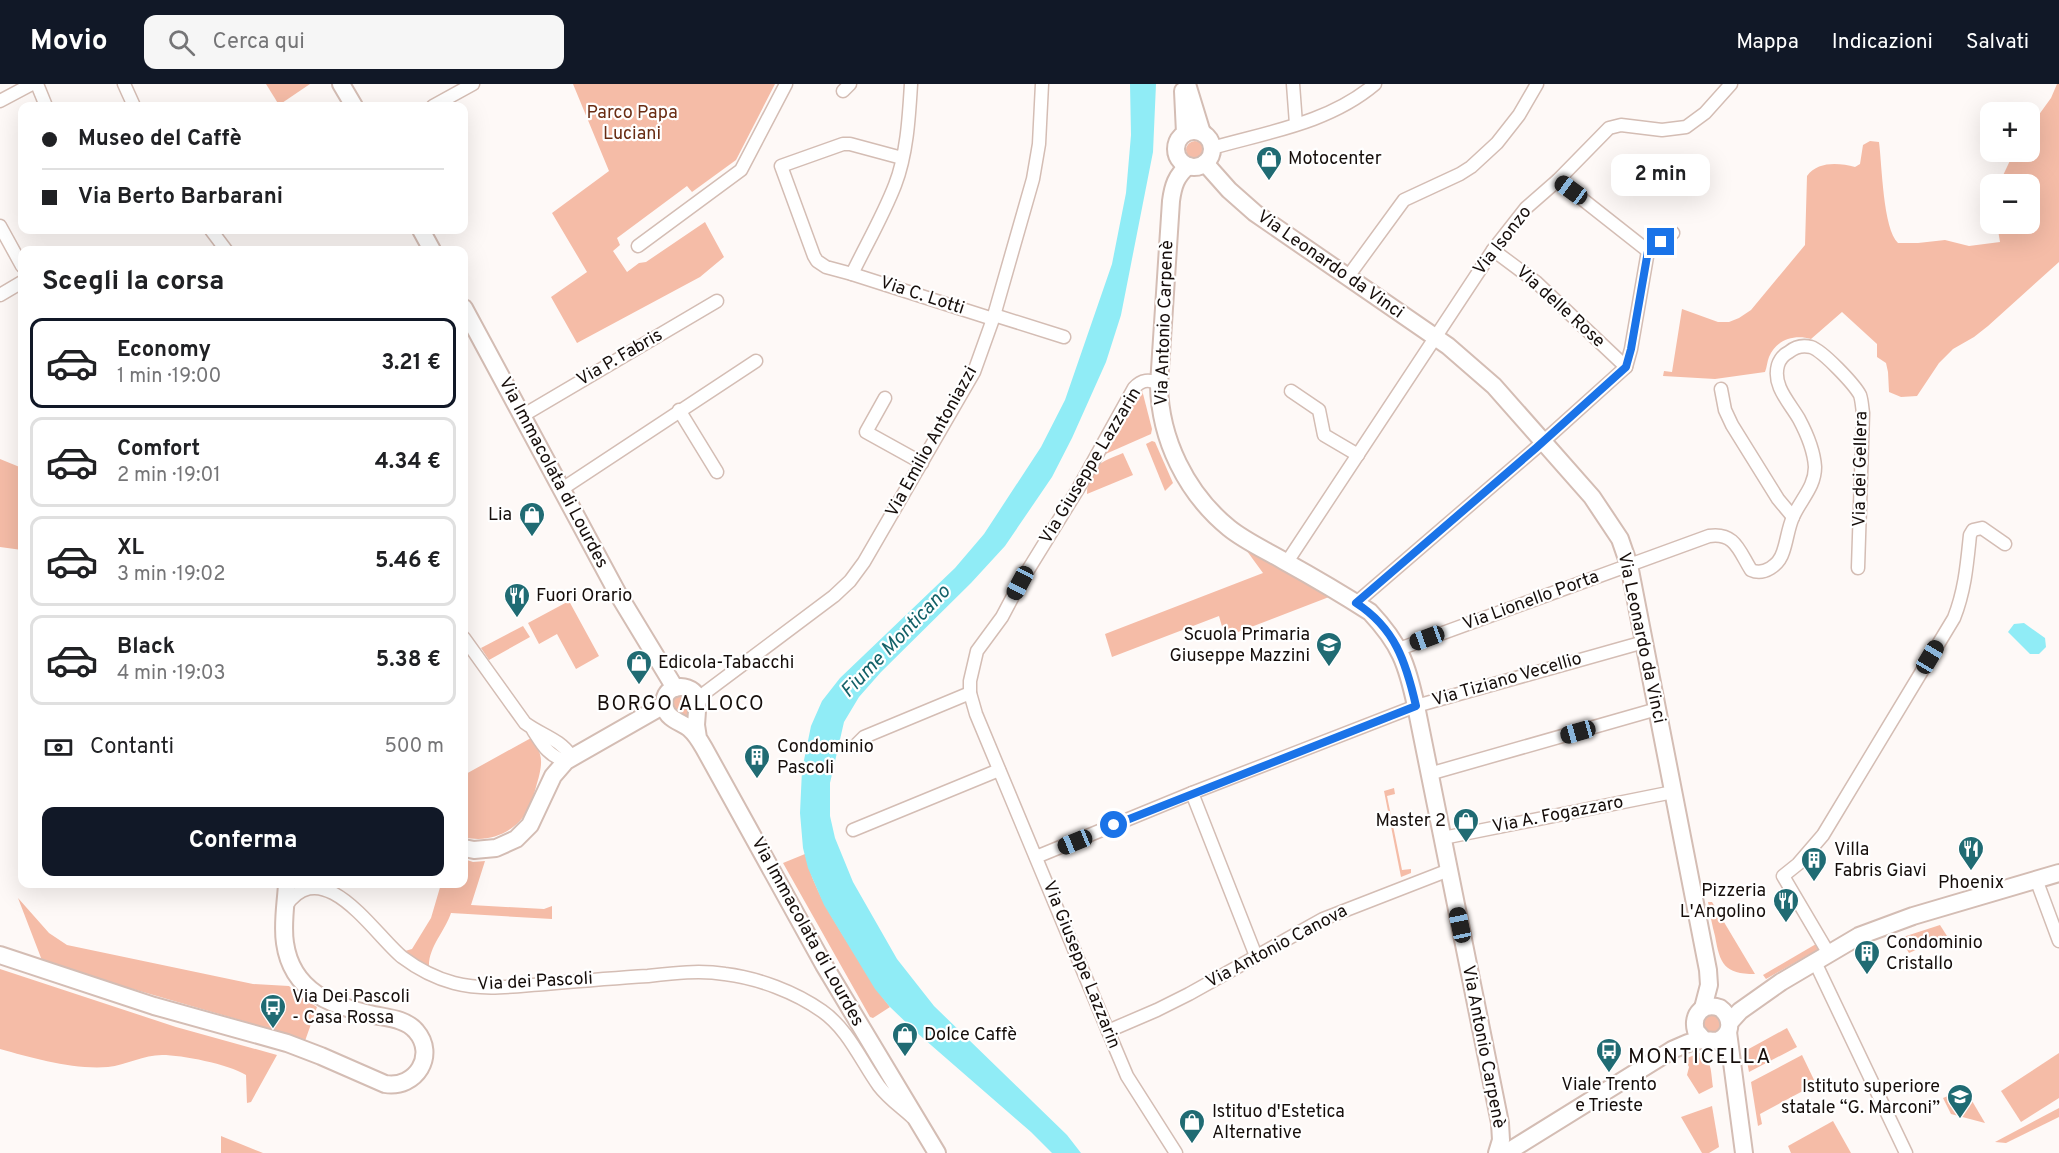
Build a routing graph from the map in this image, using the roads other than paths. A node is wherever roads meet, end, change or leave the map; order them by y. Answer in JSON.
{"nodes":[{"id":1,"x":32,"y":84,"type":"edge"},
{"id":2,"x":37,"y":84,"type":"edge"},
{"id":3,"x":124,"y":84,"type":"edge"},
{"id":4,"x":341,"y":84,"type":"edge"},
{"id":5,"x":472,"y":84,"type":"edge"},
{"id":6,"x":786,"y":84,"type":"edge"},
{"id":7,"x":911,"y":84,"type":"edge"},
{"id":8,"x":1041,"y":84,"type":"edge"},
{"id":9,"x":1184,"y":84,"type":"edge"},
{"id":10,"x":1293,"y":84,"type":"edge"},
{"id":11,"x":1375,"y":84,"type":"edge"},
{"id":12,"x":1537,"y":84,"type":"edge"},
{"id":13,"x":1731,"y":84,"type":"edge"},
{"id":14,"x":0,"y":101,"type":"edge"},
{"id":15,"x":44,"y":102,"type":"edge"},
{"id":16,"x":132,"y":102,"type":"edge"},
{"id":17,"x":352,"y":102,"type":"edge"},
{"id":18,"x":440,"y":102,"type":"edge"},
{"id":19,"x":1296,"y":124,"type":"junction"},
{"id":20,"x":1194,"y":133,"type":"junction"},
{"id":21,"x":1209,"y":155,"type":"junction"},
{"id":22,"x":902,"y":158,"type":"junction"},
{"id":23,"x":1188,"y":166,"type":"junction"},
{"id":24,"x":1558,"y":180,"type":"junction"},
{"id":25,"x":0,"y":226,"type":"edge"},
{"id":26,"x":1673,"y":233,"type":"dead end"},
{"id":27,"x":638,"y":246,"type":"dead end"},
{"id":28,"x":1493,"y":250,"type":"junction"},
{"id":29,"x":1648,"y":251,"type":"junction"},
{"id":30,"x":18,"y":259,"type":"edge"},
{"id":31,"x":852,"y":274,"type":"junction"},
{"id":32,"x":1347,"y":278,"type":"junction"},
{"id":33,"x":18,"y":284,"type":"edge"},
{"id":34,"x":0,"y":295,"type":"edge"},
{"id":35,"x":717,"y":301,"type":"dead end"},
{"id":36,"x":468,"y":315,"type":"edge"},
{"id":37,"x":993,"y":317,"type":"junction"},
{"id":38,"x":1064,"y":337,"type":"dead end"},
{"id":39,"x":1435,"y":337,"type":"junction"},
{"id":40,"x":756,"y":361,"type":"dead end"},
{"id":41,"x":1626,"y":367,"type":"junction"},
{"id":42,"x":1160,"y":385,"type":"junction"},
{"id":43,"x":1721,"y":389,"type":"dead end"},
{"id":44,"x":1291,"y":391,"type":"dead end"},
{"id":45,"x":885,"y":398,"type":"dead end"},
{"id":46,"x":679,"y":410,"type":"junction"},
{"id":47,"x":522,"y":416,"type":"junction"},
{"id":48,"x":1543,"y":441,"type":"junction"},
{"id":49,"x":1358,"y":455,"type":"junction"},
{"id":50,"x":922,"y":463,"type":"junction"},
{"id":51,"x":717,"y":472,"type":"dead end"},
{"id":52,"x":562,"y":489,"type":"junction"},
{"id":53,"x":1793,"y":517,"type":"junction"},
{"id":54,"x":2005,"y":544,"type":"dead end"},
{"id":55,"x":1287,"y":562,"type":"junction"},
{"id":56,"x":1629,"y":565,"type":"junction"},
{"id":57,"x":1858,"y":568,"type":"dead end"},
{"id":58,"x":1356,"y":603,"type":"junction"},
{"id":59,"x":1644,"y":642,"type":"junction"},
{"id":60,"x":468,"y":644,"type":"edge"},
{"id":61,"x":1399,"y":649,"type":"junction"},
{"id":62,"x":970,"y":693,"type":"junction"},
{"id":63,"x":699,"y":700,"type":"junction"},
{"id":64,"x":670,"y":703,"type":"junction"},
{"id":65,"x":1416,"y":706,"type":"junction"},
{"id":66,"x":1657,"y":709,"type":"junction"},
{"id":67,"x":532,"y":729,"type":"junction"},
{"id":68,"x":698,"y":738,"type":"junction"},
{"id":69,"x":556,"y":741,"type":"junction"},
{"id":70,"x":596,"y":743,"type":"junction"},
{"id":71,"x":855,"y":746,"type":"dead end"},
{"id":72,"x":548,"y":753,"type":"junction"},
{"id":73,"x":568,"y":758,"type":"junction"},
{"id":74,"x":999,"y":770,"type":"junction"},
{"id":75,"x":1429,"y":774,"type":"junction"},
{"id":76,"x":548,"y":785,"type":"junction"},
{"id":77,"x":1673,"y":792,"type":"junction"},
{"id":78,"x":1192,"y":794,"type":"junction"},
{"id":79,"x":853,"y":830,"type":"dead end"},
{"id":80,"x":1443,"y":838,"type":"junction"},
{"id":81,"x":468,"y":849,"type":"edge"},
{"id":82,"x":1036,"y":858,"type":"junction"},
{"id":83,"x":1449,"y":870,"type":"junction"},
{"id":84,"x":2059,"y":873,"type":"edge"},
{"id":85,"x":2036,"y":879,"type":"junction"},
{"id":86,"x":287,"y":888,"type":"edge"},
{"id":87,"x":286,"y":906,"type":"junction"},
{"id":88,"x":2059,"y":941,"type":"edge"},
{"id":89,"x":0,"y":955,"type":"edge"},
{"id":90,"x":1256,"y":956,"type":"junction"},
{"id":91,"x":1822,"y":958,"type":"junction"},
{"id":92,"x":1703,"y":1008,"type":"junction"},
{"id":93,"x":1726,"y":1020,"type":"junction"},
{"id":94,"x":1108,"y":1031,"type":"junction"},
{"id":95,"x":1704,"y":1036,"type":"junction"},
{"id":96,"x":1500,"y":1123,"type":"junction"},
{"id":97,"x":920,"y":1124,"type":"junction"},
{"id":98,"x":1530,"y":1138,"type":"junction"},
{"id":99,"x":1743,"y":1149,"type":"edge"},
{"id":100,"x":937,"y":1153,"type":"edge"},
{"id":101,"x":1176,"y":1153,"type":"edge"},
{"id":102,"x":1497,"y":1153,"type":"edge"},
{"id":103,"x":1506,"y":1153,"type":"edge"},
{"id":104,"x":1906,"y":1153,"type":"edge"}],
"edges":[{"from":1,"to":14,"type":"street"},
{"from":2,"to":15,"type":"street"},
{"from":3,"to":16,"type":"street"},
{"from":4,"to":17,"type":"street"},
{"from":5,"to":18,"type":"street"},
{"from":6,"to":27,"type":"street"},
{"from":7,"to":22,"type":"street"},
{"from":8,"to":37,"type":"street","name":"Via Emilio Antoniazzi"},
{"from":9,"to":20,"type":"street"},
{"from":10,"to":19,"type":"street"},
{"from":11,"to":19,"type":"street"},
{"from":12,"to":32,"type":"street"},
{"from":13,"to":24,"type":"street","name":"Via Isonzo"},
{"from":19,"to":21,"type":"street"},
{"from":20,"to":21,"type":"street"},
{"from":20,"to":23,"type":"street"},
{"from":21,"to":23,"type":"street"},
{"from":21,"to":32,"type":"street","name":"Via Leonardo da Vinci"},
{"from":22,"to":31,"type":"street"},
{"from":22,"to":31,"type":"street","name":"Via C. Lotti"},
{"from":23,"to":42,"type":"street","name":"Via Antonio Carpenè"},
{"from":24,"to":28,"type":"street","name":"Via Isonzo"},
{"from":24,"to":29,"type":"street"},
{"from":25,"to":30,"type":"street"},
{"from":26,"to":29,"type":"street"},
{"from":28,"to":39,"type":"street","name":"Via Isonzo"},
{"from":28,"to":41,"type":"street","name":"Via delle Rose"},
{"from":29,"to":41,"type":"street"},
{"from":31,"to":37,"type":"street","name":"Via C. Lotti"},
{"from":32,"to":39,"type":"street","name":"Via Leonardo da Vinci"},
{"from":33,"to":34,"type":"street"},
{"from":35,"to":47,"type":"street","name":"Via P. Fabris"},
{"from":36,"to":47,"type":"street","name":"Via Immacolata di Lourdes"},
{"from":37,"to":38,"type":"street","name":"Via C. Lotti"},
{"from":37,"to":50,"type":"street","name":"Via Emilio Antoniazzi"},
{"from":39,"to":48,"type":"street","name":"Via Leonardo da Vinci"},
{"from":39,"to":49,"type":"street","name":"Via Isonzo"},
{"from":40,"to":46,"type":"street"},
{"from":41,"to":48,"type":"street"},
{"from":42,"to":55,"type":"street","name":"Via Antonio Carpenè"},
{"from":42,"to":62,"type":"street","name":"Via Giuseppe Lazzarin"},
{"from":43,"to":53,"type":"street"},
{"from":44,"to":49,"type":"street"},
{"from":45,"to":50,"type":"street"},
{"from":46,"to":51,"type":"street"},
{"from":46,"to":52,"type":"street"},
{"from":47,"to":52,"type":"street","name":"Via Immacolata di Lourdes"},
{"from":48,"to":56,"type":"street","name":"Via Leonardo da Vinci"},
{"from":48,"to":58,"type":"street"},
{"from":49,"to":55,"type":"street","name":"Via Isonzo"},
{"from":50,"to":63,"type":"street","name":"Via Emilio Antoniazzi"},
{"from":52,"to":64,"type":"street","name":"Via Immacolata di Lourdes"},
{"from":53,"to":56,"type":"street","name":"Via dei Gellera"},
{"from":53,"to":57,"type":"street","name":"Via dei Gellera"},
{"from":54,"to":91,"type":"street"},
{"from":55,"to":58,"type":"street","name":"Via Antonio Carpenè"},
{"from":56,"to":59,"type":"street","name":"Via Leonardo da Vinci"},
{"from":56,"to":61,"type":"street","name":"Via Lionello Porta"},
{"from":58,"to":61,"type":"street","name":"Via Antonio Carpenè"},
{"from":59,"to":65,"type":"street","name":"Via Tiziano Vecellio"},
{"from":59,"to":66,"type":"street","name":"Via Leonardo da Vinci"},
{"from":60,"to":67,"type":"street"},
{"from":61,"to":65,"type":"street","name":"Via Antonio Carpenè"},
{"from":62,"to":71,"type":"street"},
{"from":62,"to":74,"type":"street","name":"Via Giuseppe Lazzarin"},
{"from":63,"to":64,"type":"street"},
{"from":63,"to":64,"type":"street"},
{"from":63,"to":68,"type":"street","name":"Via Immacolata di Lourdes"},
{"from":64,"to":68,"type":"street","name":"Via Immacolata di Lourdes"},
{"from":64,"to":70,"type":"street"},
{"from":65,"to":75,"type":"street","name":"Via Antonio Carpenè"},
{"from":65,"to":78,"type":"street","name":"Via Tiziano Vecellio"},
{"from":66,"to":75,"type":"street"},
{"from":66,"to":77,"type":"street","name":"Via Leonardo da Vinci"},
{"from":67,"to":69,"type":"street"},
{"from":67,"to":72,"type":"street"},
{"from":68,"to":97,"type":"street","name":"Via Immacolata di Lourdes"},
{"from":69,"to":70,"type":"street"},
{"from":69,"to":73,"type":"street"},
{"from":70,"to":73,"type":"street"},
{"from":72,"to":73,"type":"street"},
{"from":72,"to":76,"type":"street"},
{"from":73,"to":76,"type":"street"},
{"from":74,"to":79,"type":"street"},
{"from":74,"to":82,"type":"street","name":"Via Giuseppe Lazzarin"},
{"from":75,"to":80,"type":"street","name":"Via Antonio Carpenè"},
{"from":76,"to":81,"type":"street"},
{"from":77,"to":80,"type":"street","name":"Via A. Fogazzaro"},
{"from":77,"to":92,"type":"street","name":"Via Leonardo da Vinci"},
{"from":78,"to":82,"type":"street","name":"Via Tiziano Vecellio"},
{"from":78,"to":90,"type":"street"},
{"from":80,"to":83,"type":"street","name":"Via Antonio Carpenè"},
{"from":82,"to":94,"type":"street","name":"Via Giuseppe Lazzarin"},
{"from":83,"to":90,"type":"street","name":"Via Antonio Canova"},
{"from":83,"to":96,"type":"street","name":"Via Antonio Carpenè"},
{"from":84,"to":85,"type":"street"},
{"from":85,"to":88,"type":"street"},
{"from":85,"to":91,"type":"street"},
{"from":86,"to":87,"type":"street"},
{"from":87,"to":89,"type":"street"},
{"from":87,"to":97,"type":"street","name":"Via dei Pascoli"},
{"from":90,"to":94,"type":"street","name":"Via Antonio Canova"},
{"from":91,"to":93,"type":"street"},
{"from":91,"to":104,"type":"street"},
{"from":92,"to":93,"type":"street"},
{"from":92,"to":95,"type":"street"},
{"from":93,"to":95,"type":"street"},
{"from":93,"to":99,"type":"street"},
{"from":94,"to":101,"type":"street","name":"Via Giuseppe Lazzarin"},
{"from":95,"to":98,"type":"street"},
{"from":95,"to":99,"type":"street"},
{"from":96,"to":98,"type":"street"},
{"from":96,"to":102,"type":"street","name":"Via Antonio Carpenè"},
{"from":97,"to":100,"type":"street","name":"Via Immacolata di Lourdes"},
{"from":98,"to":103,"type":"street"}]}
